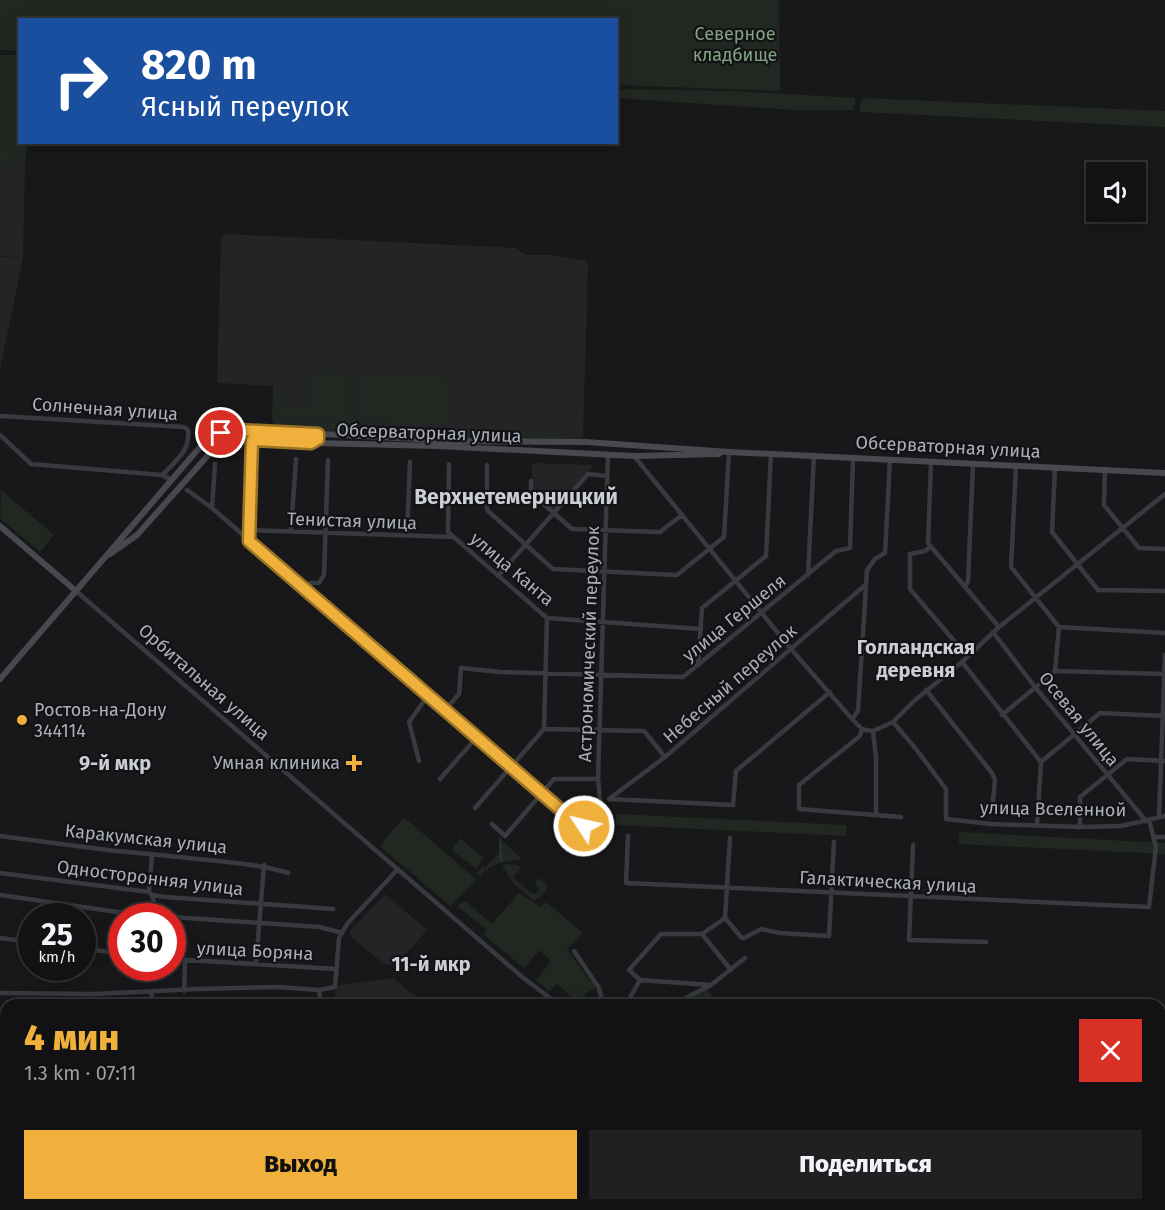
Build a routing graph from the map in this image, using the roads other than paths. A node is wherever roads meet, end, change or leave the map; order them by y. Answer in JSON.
{"nodes":[{"id":1,"x":0,"y":416,"type":"edge"},
{"id":2,"x":318,"y":434,"type":"junction"},
{"id":3,"x":0,"y":435,"type":"edge"},
{"id":4,"x":252,"y":440,"type":"junction"},
{"id":5,"x":545,"y":441,"type":"junction"},
{"id":6,"x":311,"y":443,"type":"junction"},
{"id":7,"x":649,"y":445,"type":"junction"},
{"id":8,"x":729,"y":452,"type":"junction"},
{"id":9,"x":545,"y":453,"type":"junction"},
{"id":10,"x":771,"y":453,"type":"junction"},
{"id":11,"x":608,"y":454,"type":"junction"},
{"id":12,"x":814,"y":455,"type":"junction"},
{"id":13,"x":634,"y":456,"type":"junction"},
{"id":14,"x":649,"y":456,"type":"junction"},
{"id":15,"x":853,"y":458,"type":"junction"},
{"id":16,"x":296,"y":459,"type":"dead end"},
{"id":17,"x":890,"y":459,"type":"junction"},
{"id":18,"x":328,"y":460,"type":"dead end"},
{"id":19,"x":410,"y":462,"type":"dead end"},
{"id":20,"x":931,"y":462,"type":"junction"},
{"id":21,"x":215,"y":464,"type":"dead end"},
{"id":22,"x":449,"y":464,"type":"dead end"},
{"id":23,"x":973,"y":464,"type":"junction"},
{"id":24,"x":487,"y":465,"type":"dead end"},
{"id":25,"x":1016,"y":465,"type":"junction"},
{"id":26,"x":1055,"y":467,"type":"junction"},
{"id":27,"x":1105,"y":469,"type":"junction"},
{"id":28,"x":1165,"y":473,"type":"edge"},
{"id":29,"x":162,"y":475,"type":"junction"},
{"id":30,"x":607,"y":476,"type":"junction"},
{"id":31,"x":172,"y":480,"type":"junction"},
{"id":32,"x":531,"y":481,"type":"dead end"},
{"id":33,"x":187,"y":490,"type":"dead end"},
{"id":34,"x":1165,"y":494,"type":"edge"},
{"id":35,"x":158,"y":496,"type":"junction"},
{"id":36,"x":161,"y":508,"type":"junction"},
{"id":37,"x":212,"y":508,"type":"junction"},
{"id":38,"x":553,"y":513,"type":"junction"},
{"id":39,"x":682,"y":515,"type":"junction"},
{"id":40,"x":0,"y":526,"type":"edge"},
{"id":41,"x":1122,"y":528,"type":"junction"},
{"id":42,"x":250,"y":530,"type":"junction"},
{"id":43,"x":291,"y":530,"type":"junction"},
{"id":44,"x":606,"y":530,"type":"junction"},
{"id":45,"x":326,"y":533,"type":"junction"},
{"id":46,"x":407,"y":536,"type":"junction"},
{"id":47,"x":453,"y":537,"type":"junction"},
{"id":48,"x":249,"y":541,"type":"junction"},
{"id":49,"x":526,"y":544,"type":"junction"},
{"id":50,"x":930,"y":547,"type":"junction"},
{"id":51,"x":1165,"y":549,"type":"edge"},
{"id":52,"x":710,"y":550,"type":"junction"},
{"id":53,"x":105,"y":557,"type":"junction"},
{"id":54,"x":1078,"y":565,"type":"junction"},
{"id":55,"x":605,"y":571,"type":"junction"},
{"id":56,"x":498,"y":576,"type":"junction"},
{"id":57,"x":808,"y":576,"type":"junction"},
{"id":58,"x":736,"y":582,"type":"junction"},
{"id":59,"x":864,"y":586,"type":"junction"},
{"id":60,"x":965,"y":587,"type":"junction"},
{"id":61,"x":305,"y":588,"type":"junction"},
{"id":62,"x":76,"y":591,"type":"junction"},
{"id":63,"x":1165,"y":591,"type":"edge"},
{"id":64,"x":1034,"y":598,"type":"junction"},
{"id":65,"x":762,"y":614,"type":"junction"},
{"id":66,"x":547,"y":618,"type":"junction"},
{"id":67,"x":603,"y":622,"type":"junction"},
{"id":68,"x":999,"y":627,"type":"junction"},
{"id":69,"x":1059,"y":627,"type":"junction"},
{"id":70,"x":701,"y":629,"type":"junction"},
{"id":71,"x":993,"y":632,"type":"junction"},
{"id":72,"x":1165,"y":633,"type":"edge"},
{"id":73,"x":791,"y":649,"type":"junction"},
{"id":74,"x":1165,"y":655,"type":"edge"},
{"id":75,"x":967,"y":656,"type":"junction"},
{"id":76,"x":962,"y":662,"type":"junction"},
{"id":77,"x":698,"y":665,"type":"junction"},
{"id":78,"x":1055,"y":671,"type":"junction"},
{"id":79,"x":545,"y":673,"type":"junction"},
{"id":80,"x":1165,"y":674,"type":"edge"},
{"id":81,"x":602,"y":675,"type":"junction"},
{"id":82,"x":0,"y":679,"type":"edge"},
{"id":83,"x":1035,"y":687,"type":"junction"},
{"id":84,"x":926,"y":690,"type":"junction"},
{"id":85,"x":830,"y":692,"type":"junction"},
{"id":86,"x":427,"y":697,"type":"junction"},
{"id":87,"x":444,"y":711,"type":"junction"},
{"id":88,"x":1002,"y":715,"type":"junction"},
{"id":89,"x":1164,"y":716,"type":"edge"},
{"id":90,"x":852,"y":718,"type":"junction"},
{"id":91,"x":893,"y":722,"type":"junction"},
{"id":92,"x":544,"y":729,"type":"junction"},
{"id":93,"x":862,"y":729,"type":"junction"},
{"id":94,"x":601,"y":731,"type":"junction"},
{"id":95,"x":873,"y":731,"type":"junction"},
{"id":96,"x":1074,"y":735,"type":"junction"},
{"id":97,"x":476,"y":738,"type":"junction"},
{"id":98,"x":665,"y":757,"type":"junction"},
{"id":99,"x":419,"y":761,"type":"dead end"},
{"id":100,"x":1163,"y":761,"type":"edge"},
{"id":101,"x":1041,"y":762,"type":"junction"},
{"id":102,"x":510,"y":767,"type":"junction"},
{"id":103,"x":1107,"y":775,"type":"junction"},
{"id":104,"x":440,"y":779,"type":"dead end"},
{"id":105,"x":598,"y":779,"type":"junction"},
{"id":106,"x":540,"y":793,"type":"junction"},
{"id":107,"x":601,"y":799,"type":"junction"},
{"id":108,"x":609,"y":799,"type":"junction"},
{"id":109,"x":475,"y":808,"type":"dead end"},
{"id":110,"x":992,"y":810,"type":"dead end"},
{"id":111,"x":876,"y":814,"type":"junction"},
{"id":112,"x":1165,"y":816,"type":"edge"},
{"id":113,"x":901,"y":817,"type":"dead end"},
{"id":114,"x":1159,"y":817,"type":"junction"},
{"id":115,"x":1148,"y":820,"type":"junction"},
{"id":116,"x":492,"y":824,"type":"dead end"},
{"id":117,"x":1037,"y":824,"type":"junction"},
{"id":118,"x":1080,"y":827,"type":"junction"},
{"id":119,"x":0,"y":836,"type":"edge"},
{"id":120,"x":628,"y":836,"type":"dead end"},
{"id":121,"x":1153,"y":837,"type":"junction"},
{"id":122,"x":1165,"y":837,"type":"edge"},
{"id":123,"x":730,"y":838,"type":"dead end"},
{"id":124,"x":834,"y":842,"type":"dead end"},
{"id":125,"x":913,"y":845,"type":"dead end"},
{"id":126,"x":152,"y":855,"type":"junction"},
{"id":127,"x":264,"y":866,"type":"junction"},
{"id":128,"x":398,"y":869,"type":"junction"},
{"id":129,"x":0,"y":873,"type":"edge"},
{"id":130,"x":288,"y":873,"type":"dead end"},
{"id":131,"x":726,"y":888,"type":"junction"},
{"id":132,"x":831,"y":892,"type":"junction"},
{"id":133,"x":151,"y":893,"type":"junction"},
{"id":134,"x":0,"y":895,"type":"edge"},
{"id":135,"x":911,"y":896,"type":"junction"},
{"id":136,"x":154,"y":903,"type":"edge"},
{"id":137,"x":262,"y":904,"type":"junction"},
{"id":138,"x":333,"y":909,"type":"dead end"},
{"id":139,"x":108,"y":911,"type":"edge"},
{"id":140,"x":186,"y":918,"type":"edge"},
{"id":141,"x":725,"y":918,"type":"junction"},
{"id":142,"x":260,"y":924,"type":"junction"},
{"id":143,"x":342,"y":933,"type":"junction"},
{"id":144,"x":702,"y":934,"type":"junction"},
{"id":145,"x":0,"y":938,"type":"edge"},
{"id":146,"x":18,"y":940,"type":"edge"},
{"id":147,"x":986,"y":942,"type":"dead end"},
{"id":148,"x":574,"y":951,"type":"dead end"},
{"id":149,"x":745,"y":958,"type":"dead end"},
{"id":150,"x":186,"y":960,"type":"edge"},
{"id":151,"x":256,"y":964,"type":"junction"},
{"id":152,"x":336,"y":969,"type":"junction"},
{"id":153,"x":731,"y":970,"type":"junction"},
{"id":154,"x":640,"y":980,"type":"junction"},
{"id":155,"x":184,"y":981,"type":"edge"},
{"id":156,"x":711,"y":986,"type":"junction"},
{"id":157,"x":319,"y":990,"type":"junction"},
{"id":158,"x":184,"y":991,"type":"junction"},
{"id":159,"x":0,"y":993,"type":"edge"},
{"id":160,"x":152,"y":993,"type":"junction"},
{"id":161,"x":151,"y":999,"type":"edge"},
{"id":162,"x":320,"y":999,"type":"edge"},
{"id":163,"x":551,"y":999,"type":"edge"},
{"id":164,"x":602,"y":999,"type":"edge"},
{"id":165,"x":631,"y":999,"type":"edge"},
{"id":166,"x":684,"y":999,"type":"edge"}],
"edges":[{"from":1,"to":29,"type":"street","name":"Солнечная улица"},
{"from":2,"to":5,"type":"main road","name":"Обсерваторная улица"},
{"from":2,"to":6,"type":"main road","name":"Обсерваторная улица"},
{"from":2,"to":31,"type":"main road","name":"Обсерваторная улица"},
{"from":3,"to":29,"type":"street"},
{"from":4,"to":6,"type":"main road","name":"Обсерваторная улица"},
{"from":4,"to":36,"type":"main road","name":"Обсерваторная улица"},
{"from":4,"to":42,"type":"street"},
{"from":5,"to":7,"type":"main road","name":"Обсерваторная улица"},
{"from":5,"to":9,"type":"main road","name":"Обсерваторная улица"},
{"from":6,"to":9,"type":"main road","name":"Обсерваторная улица"},
{"from":7,"to":8,"type":"main road","name":"Обсерваторная улица"},
{"from":7,"to":14,"type":"main road"},
{"from":8,"to":10,"type":"main road","name":"Обсерваторная улица"},
{"from":8,"to":14,"type":"main road","name":"Обсерваторная улица"},
{"from":8,"to":52,"type":"street"},
{"from":9,"to":11,"type":"main road","name":"Обсерваторная улица"},
{"from":10,"to":12,"type":"main road","name":"Обсерваторная улица"},
{"from":10,"to":58,"type":"street"},
{"from":11,"to":13,"type":"main road","name":"Обсерваторная улица"},
{"from":11,"to":30,"type":"street","name":"Астрономический переулок"},
{"from":12,"to":15,"type":"main road","name":"Обсерваторная улица"},
{"from":12,"to":57,"type":"street"},
{"from":13,"to":14,"type":"main road","name":"Обсерваторная улица"},
{"from":13,"to":39,"type":"street"},
{"from":15,"to":17,"type":"main road","name":"Обсерваторная улица"},
{"from":15,"to":57,"type":"street","name":"улица Гершеля"},
{"from":16,"to":43,"type":"street"},
{"from":17,"to":20,"type":"main road","name":"Обсерваторная улица"},
{"from":17,"to":59,"type":"street"},
{"from":18,"to":45,"type":"street"},
{"from":19,"to":46,"type":"street"},
{"from":20,"to":23,"type":"main road","name":"Обсерваторная улица"},
{"from":20,"to":50,"type":"street"},
{"from":21,"to":37,"type":"street"},
{"from":22,"to":47,"type":"street","name":"улица Канта"},
{"from":23,"to":25,"type":"main road","name":"Обсерваторная улица"},
{"from":23,"to":60,"type":"street"},
{"from":24,"to":49,"type":"street"},
{"from":25,"to":26,"type":"main road","name":"Обсерваторная улица"},
{"from":25,"to":64,"type":"street"},
{"from":26,"to":27,"type":"main road","name":"Обсерваторная улица"},
{"from":26,"to":54,"type":"street"},
{"from":27,"to":28,"type":"main road","name":"Обсерваторная улица"},
{"from":27,"to":41,"type":"street"},
{"from":29,"to":31,"type":"street"},
{"from":30,"to":38,"type":"street"},
{"from":30,"to":44,"type":"street","name":"Астрономический переулок"},
{"from":31,"to":35,"type":"main road","name":"Обсерваторная улица"},
{"from":32,"to":38,"type":"street"},
{"from":33,"to":37,"type":"street"},
{"from":34,"to":41,"type":"street"},
{"from":35,"to":36,"type":"main road"},
{"from":35,"to":53,"type":"main road","name":"Обсерваторная улица"},
{"from":36,"to":53,"type":"main road","name":"Обсерваторная улица"},
{"from":37,"to":48,"type":"street"},
{"from":38,"to":44,"type":"street"},
{"from":38,"to":49,"type":"street"},
{"from":39,"to":44,"type":"street"},
{"from":39,"to":52,"type":"street"},
{"from":40,"to":62,"type":"main road","name":"Орбитальная улица"},
{"from":41,"to":51,"type":"street"},
{"from":41,"to":54,"type":"street"},
{"from":42,"to":43,"type":"street","name":"Тенистая улица"},
{"from":42,"to":48,"type":"street"},
{"from":43,"to":45,"type":"street","name":"Тенистая улица"},
{"from":44,"to":55,"type":"street","name":"Астрономический переулок"},
{"from":45,"to":46,"type":"street","name":"Тенистая улица"},
{"from":45,"to":61,"type":"street"},
{"from":46,"to":47,"type":"street","name":"Тенистая улица"},
{"from":47,"to":56,"type":"street","name":"улица Канта"},
{"from":48,"to":61,"type":"street"},
{"from":49,"to":55,"type":"street"},
{"from":49,"to":56,"type":"street"},
{"from":50,"to":60,"type":"street"},
{"from":50,"to":75,"type":"street"},
{"from":52,"to":55,"type":"street"},
{"from":52,"to":58,"type":"street"},
{"from":53,"to":62,"type":"main road","name":"Обсерваторная улица"},
{"from":54,"to":63,"type":"street"},
{"from":54,"to":64,"type":"street"},
{"from":55,"to":67,"type":"street","name":"Астрономический переулок"},
{"from":56,"to":66,"type":"street","name":"улица Канта"},
{"from":57,"to":65,"type":"street","name":"улица Гершеля"},
{"from":58,"to":65,"type":"street"},
{"from":58,"to":70,"type":"street"},
{"from":59,"to":73,"type":"street","name":"Небесный переулок"},
{"from":59,"to":90,"type":"street"},
{"from":60,"to":68,"type":"street"},
{"from":61,"to":86,"type":"street"},
{"from":62,"to":82,"type":"main road","name":"Обсерваторная улица"},
{"from":62,"to":128,"type":"street","name":"Орбитальная улица"},
{"from":64,"to":68,"type":"street"},
{"from":64,"to":69,"type":"street"},
{"from":65,"to":73,"type":"street"},
{"from":65,"to":77,"type":"street","name":"улица Гершеля"},
{"from":66,"to":67,"type":"street","name":"улица Канта"},
{"from":66,"to":79,"type":"street"},
{"from":67,"to":70,"type":"street","name":"улица Канта"},
{"from":67,"to":81,"type":"street","name":"Астрономический переулок"},
{"from":68,"to":71,"type":"street"},
{"from":69,"to":72,"type":"street"},
{"from":69,"to":78,"type":"street"},
{"from":70,"to":77,"type":"street"},
{"from":71,"to":75,"type":"street"},
{"from":71,"to":83,"type":"street","name":"Осевая улица"},
{"from":73,"to":85,"type":"street"},
{"from":73,"to":98,"type":"street","name":"Небесный переулок"},
{"from":74,"to":80,"type":"street"},
{"from":75,"to":76,"type":"street"},
{"from":76,"to":84,"type":"street"},
{"from":76,"to":88,"type":"street"},
{"from":77,"to":81,"type":"street","name":"улица Гершеля"},
{"from":78,"to":80,"type":"street"},
{"from":78,"to":83,"type":"street"},
{"from":79,"to":81,"type":"street","name":"улица Гершеля"},
{"from":79,"to":87,"type":"street","name":"улица Гершеля"},
{"from":79,"to":92,"type":"street"},
{"from":80,"to":89,"type":"street"},
{"from":81,"to":94,"type":"street","name":"Астрономический переулок"},
{"from":83,"to":88,"type":"street"},
{"from":83,"to":96,"type":"street","name":"Осевая улица"},
{"from":84,"to":91,"type":"street"},
{"from":84,"to":110,"type":"street"},
{"from":85,"to":90,"type":"street"},
{"from":85,"to":108,"type":"street"},
{"from":86,"to":87,"type":"street"},
{"from":86,"to":99,"type":"street"},
{"from":87,"to":97,"type":"street"},
{"from":88,"to":101,"type":"street"},
{"from":89,"to":96,"type":"street"},
{"from":89,"to":100,"type":"street"},
{"from":90,"to":93,"type":"street"},
{"from":91,"to":95,"type":"street"},
{"from":91,"to":117,"type":"street","name":"улица Вселенной"},
{"from":92,"to":94,"type":"street"},
{"from":92,"to":102,"type":"street"},
{"from":93,"to":95,"type":"street"},
{"from":93,"to":111,"type":"street"},
{"from":94,"to":98,"type":"street"},
{"from":94,"to":105,"type":"street","name":"Астрономический переулок"},
{"from":95,"to":111,"type":"street"},
{"from":96,"to":101,"type":"street"},
{"from":96,"to":103,"type":"street","name":"Осевая улица"},
{"from":97,"to":102,"type":"street"},
{"from":97,"to":104,"type":"street"},
{"from":98,"to":108,"type":"street","name":"Небесный переулок"},
{"from":100,"to":103,"type":"street"},
{"from":100,"to":114,"type":"street"},
{"from":101,"to":117,"type":"street"},
{"from":102,"to":106,"type":"street"},
{"from":102,"to":109,"type":"street"},
{"from":103,"to":115,"type":"street","name":"Осевая улица"},
{"from":103,"to":118,"type":"street"},
{"from":105,"to":106,"type":"street"},
{"from":105,"to":107,"type":"street","name":"Астрономический переулок"},
{"from":106,"to":107,"type":"street"},
{"from":106,"to":116,"type":"street"},
{"from":107,"to":108,"type":"street"},
{"from":111,"to":113,"type":"street"},
{"from":112,"to":114,"type":"street","name":"улица Вселенной"},
{"from":114,"to":115,"type":"street","name":"улица Вселенной"},
{"from":115,"to":118,"type":"street","name":"улица Вселенной"},
{"from":115,"to":121,"type":"street"},
{"from":117,"to":118,"type":"street","name":"улица Вселенной"},
{"from":119,"to":126,"type":"street","name":"Каракумская улица"},
{"from":120,"to":131,"type":"street","name":"Галактическая улица"},
{"from":121,"to":122,"type":"street"},
{"from":121,"to":135,"type":"street","name":"Галактическая улица"},
{"from":123,"to":131,"type":"street"},
{"from":124,"to":132,"type":"street"},
{"from":125,"to":135,"type":"street"},
{"from":126,"to":127,"type":"street","name":"Каракумская улица"},
{"from":126,"to":133,"type":"street"},
{"from":127,"to":130,"type":"street","name":"Каракумская улица"},
{"from":127,"to":137,"type":"street"},
{"from":128,"to":143,"type":"street"},
{"from":128,"to":163,"type":"street","name":"Орбитальная улица"},
{"from":129,"to":133,"type":"street","name":"Односторонняя улица"},
{"from":131,"to":132,"type":"street","name":"Галактическая улица"},
{"from":131,"to":141,"type":"street"},
{"from":132,"to":135,"type":"street","name":"Галактическая улица"},
{"from":132,"to":141,"type":"street"},
{"from":133,"to":136,"type":"street"},
{"from":133,"to":137,"type":"street","name":"Односторонняя улица"},
{"from":134,"to":139,"type":"street"},
{"from":135,"to":147,"type":"street"},
{"from":137,"to":138,"type":"street","name":"Односторонняя улица"},
{"from":137,"to":142,"type":"street"},
{"from":140,"to":142,"type":"street"},
{"from":141,"to":144,"type":"street"},
{"from":142,"to":143,"type":"street"},
{"from":142,"to":151,"type":"street"},
{"from":143,"to":152,"type":"street"},
{"from":144,"to":153,"type":"street"},
{"from":144,"to":154,"type":"street"},
{"from":145,"to":146,"type":"street"},
{"from":148,"to":164,"type":"street"},
{"from":149,"to":153,"type":"street"},
{"from":150,"to":151,"type":"street","name":"улица Боряна"},
{"from":151,"to":152,"type":"street","name":"улица Боряна"},
{"from":152,"to":157,"type":"street"},
{"from":153,"to":156,"type":"street"},
{"from":154,"to":156,"type":"street"},
{"from":154,"to":165,"type":"street"},
{"from":155,"to":158,"type":"street"},
{"from":156,"to":166,"type":"street"},
{"from":157,"to":158,"type":"street"},
{"from":157,"to":162,"type":"street"},
{"from":158,"to":160,"type":"street"},
{"from":159,"to":160,"type":"street"},
{"from":160,"to":161,"type":"street"}]}
